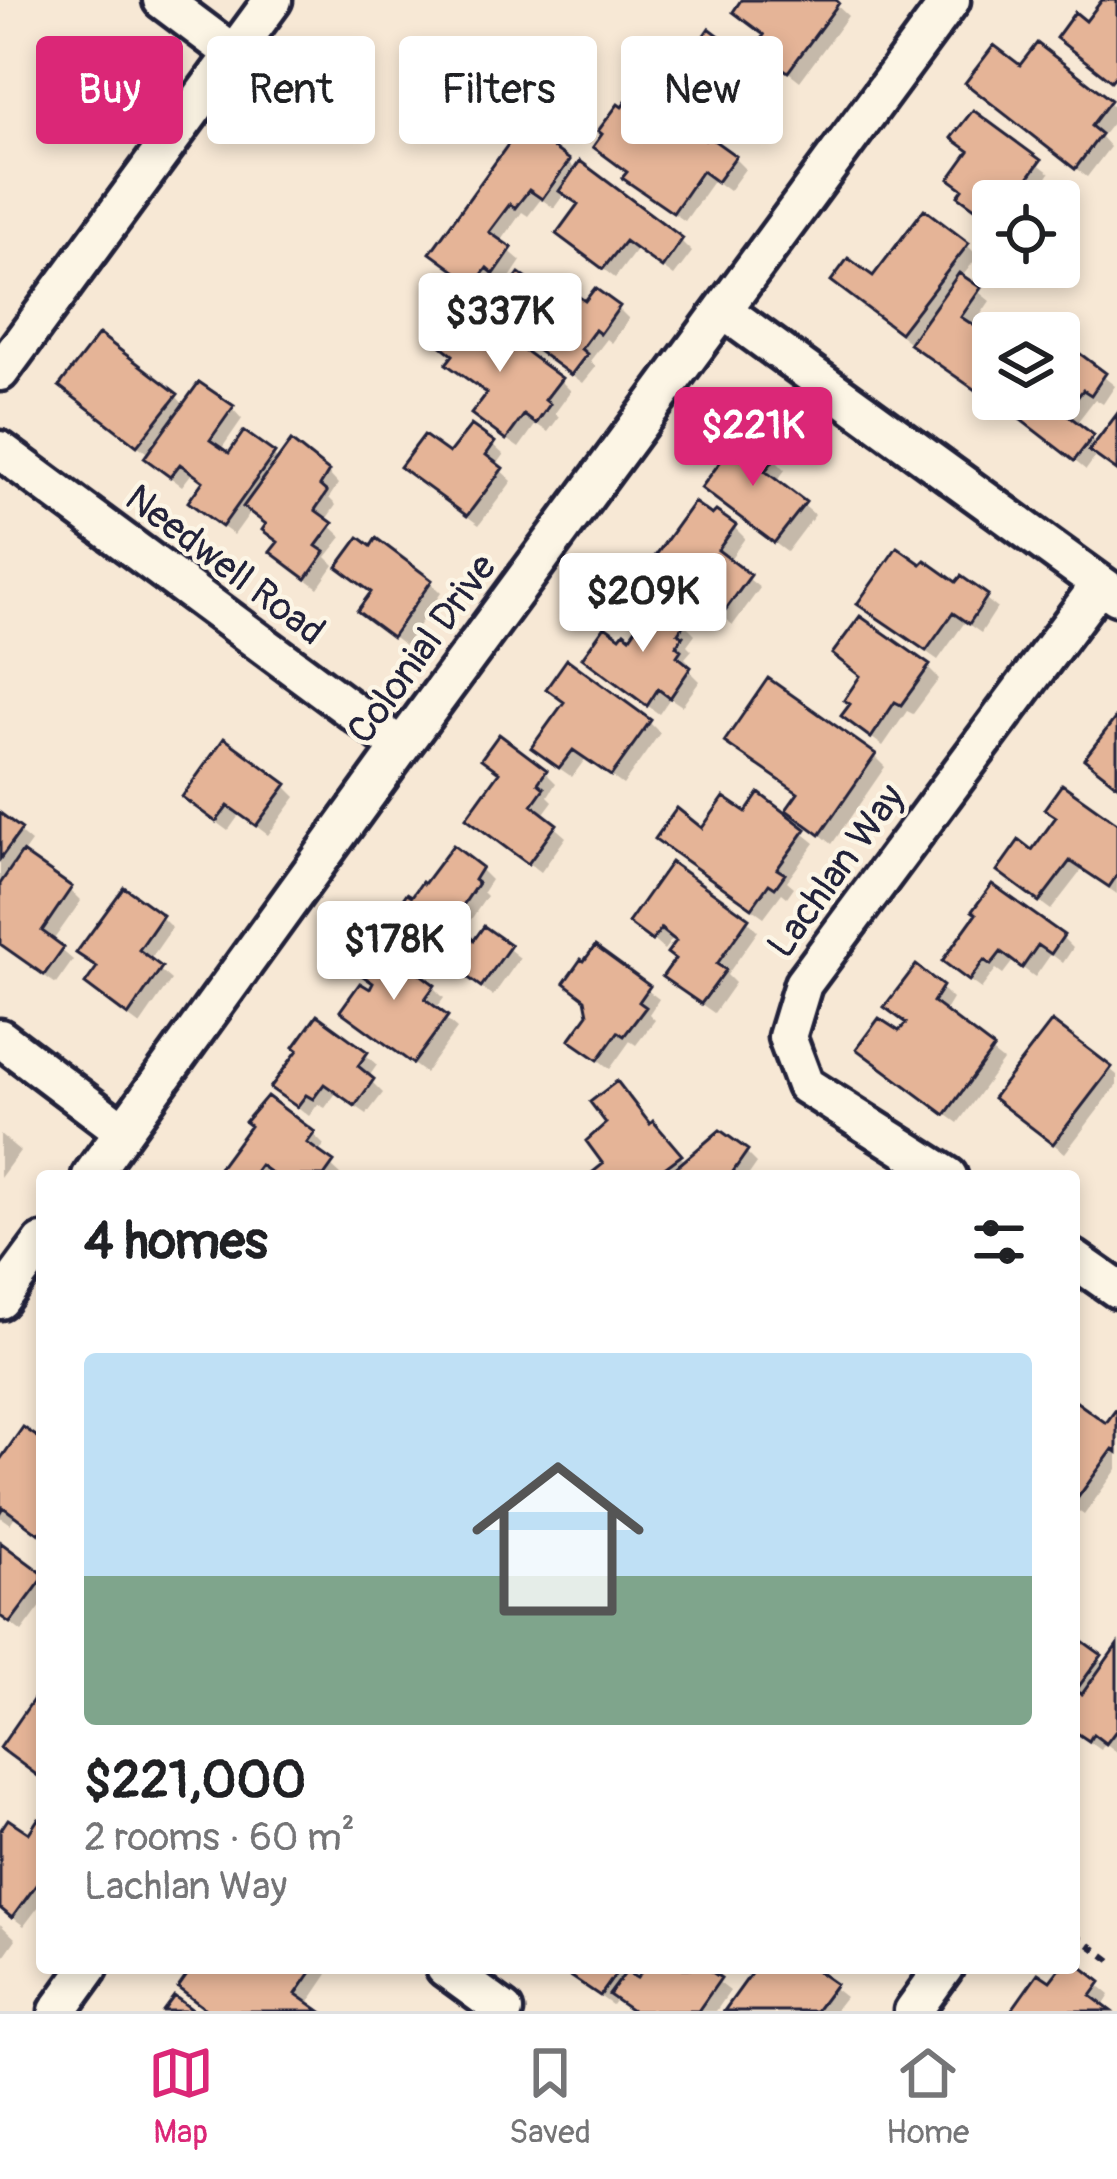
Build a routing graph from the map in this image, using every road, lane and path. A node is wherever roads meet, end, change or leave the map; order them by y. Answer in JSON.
{"nodes":[{"id":1,"x":162,"y":0,"type":"edge"},
{"id":2,"x":273,"y":0,"type":"edge"},
{"id":3,"x":951,"y":0,"type":"edge"},
{"id":4,"x":210,"y":36,"type":"edge"},
{"id":5,"x":247,"y":36,"type":"edge"},
{"id":6,"x":207,"y":91,"type":"edge"},
{"id":7,"x":724,"y":311,"type":"junction"},
{"id":8,"x":0,"y":372,"type":"edge"},
{"id":9,"x":0,"y":450,"type":"edge"},
{"id":10,"x":1108,"y":590,"type":"edge"},
{"id":11,"x":401,"y":747,"type":"junction"},
{"id":12,"x":0,"y":1038,"type":"edge"},
{"id":13,"x":123,"y":1131,"type":"junction"},
{"id":14,"x":95,"y":1170,"type":"edge"},
{"id":15,"x":939,"y":1170,"type":"edge"},
{"id":16,"x":36,"y":1251,"type":"edge"},
{"id":17,"x":1080,"y":1262,"type":"edge"},
{"id":18,"x":1117,"y":1289,"type":"edge"},
{"id":19,"x":0,"y":1300,"type":"edge"},
{"id":20,"x":1080,"y":1938,"type":"edge"},
{"id":21,"x":1117,"y":1964,"type":"edge"},
{"id":22,"x":85,"y":1974,"type":"edge"},
{"id":23,"x":453,"y":1974,"type":"edge"},
{"id":24,"x":940,"y":1974,"type":"edge"},
{"id":25,"x":58,"y":2011,"type":"edge"},
{"id":26,"x":504,"y":2011,"type":"edge"},
{"id":27,"x":913,"y":2011,"type":"edge"}],
"edges":[{"from":1,"to":4,"type":"street"},
{"from":2,"to":5,"type":"street"},
{"from":3,"to":7,"type":"street","name":"Colonial Drive"},
{"from":6,"to":8,"type":"street"},
{"from":7,"to":10,"type":"street","name":"Lachlan Way"},
{"from":7,"to":11,"type":"street","name":"Colonial Drive"},
{"from":9,"to":11,"type":"street","name":"Needwell Road"},
{"from":10,"to":15,"type":"street","name":"Lachlan Way"},
{"from":11,"to":13,"type":"street","name":"Colonial Drive"},
{"from":12,"to":13,"type":"street"},
{"from":13,"to":14,"type":"street","name":"Colonial Drive"},
{"from":16,"to":19,"type":"street"},
{"from":17,"to":18,"type":"street"},
{"from":20,"to":21,"type":"path"},
{"from":22,"to":25,"type":"street"},
{"from":23,"to":26,"type":"street"},
{"from":24,"to":27,"type":"street"}]}
